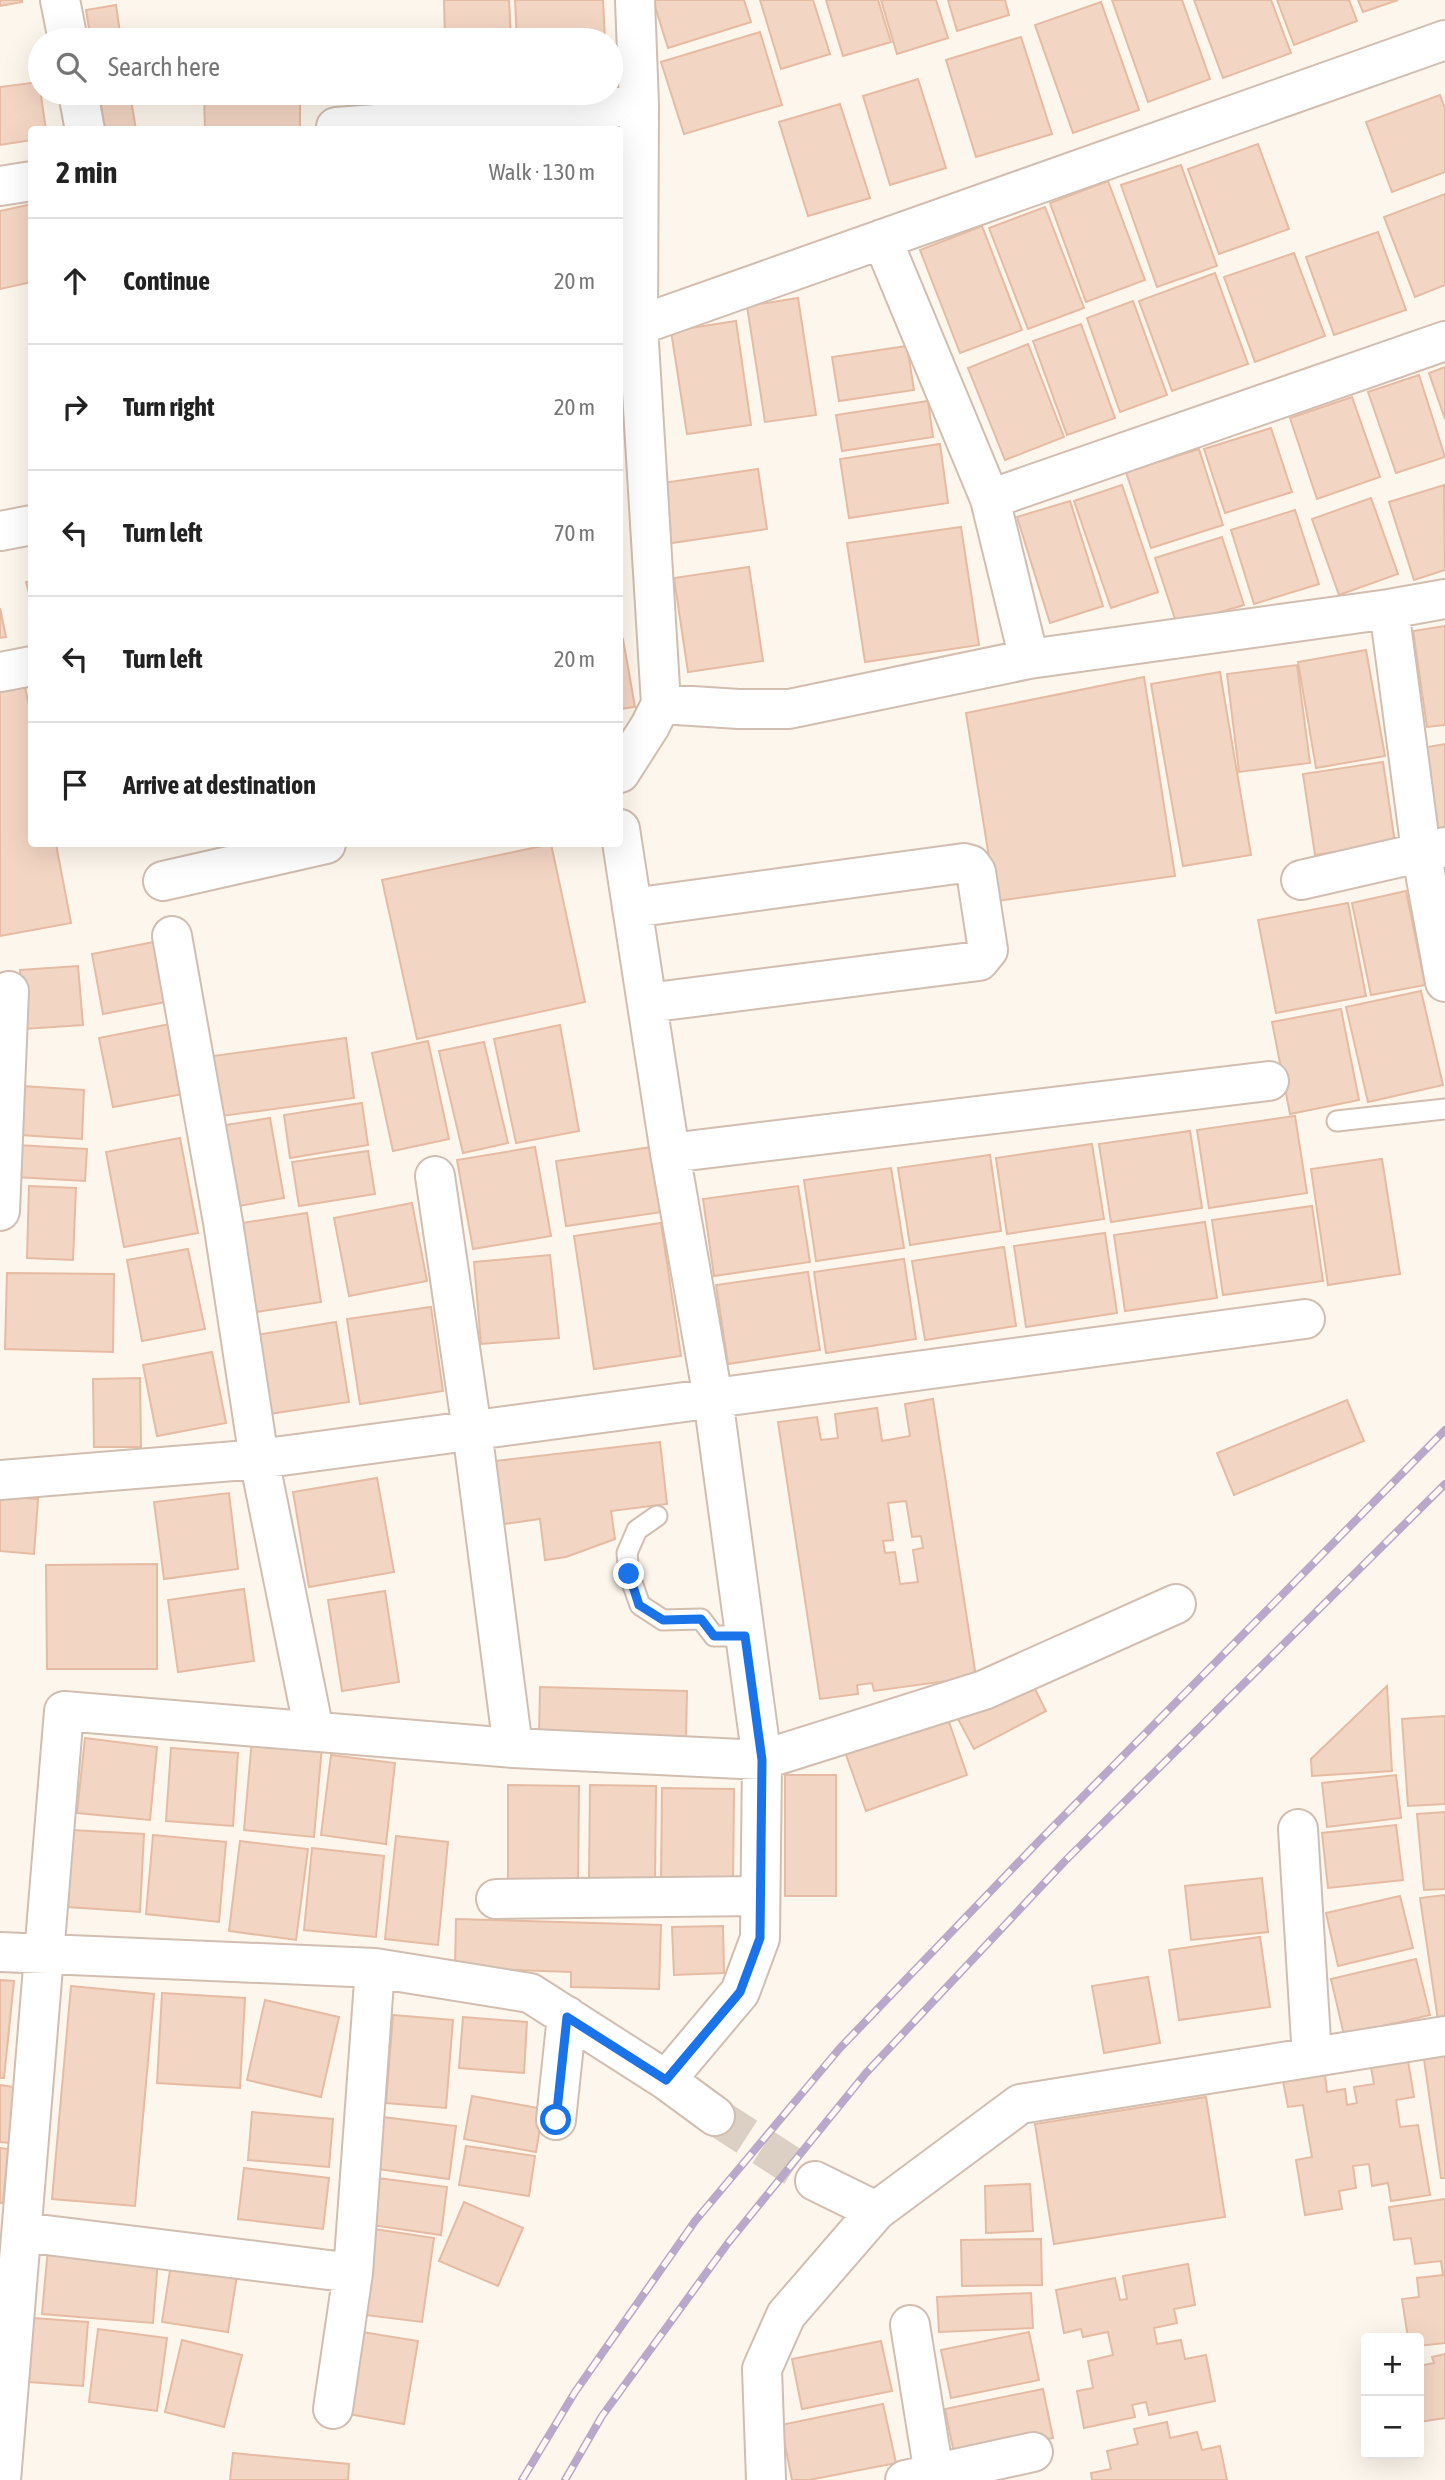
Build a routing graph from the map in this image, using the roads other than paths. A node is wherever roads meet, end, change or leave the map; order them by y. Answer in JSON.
{"nodes":[{"id":1,"x":60,"y":0,"type":"edge"},
{"id":2,"x":635,"y":0,"type":"edge"},
{"id":3,"x":66,"y":28,"type":"edge"},
{"id":4,"x":1445,"y":40,"type":"edge"},
{"id":5,"x":80,"y":105,"type":"edge"},
{"id":6,"x":639,"y":105,"type":"junction"},
{"id":7,"x":84,"y":126,"type":"edge"},
{"id":8,"x":349,"y":126,"type":"edge"},
{"id":9,"x":28,"y":182,"type":"edge"},
{"id":10,"x":0,"y":186,"type":"edge"},
{"id":11,"x":882,"y":239,"type":"junction"},
{"id":12,"x":629,"y":329,"type":"edge"},
{"id":13,"x":1445,"y":341,"type":"edge"},
{"id":14,"x":990,"y":499,"type":"junction"},
{"id":15,"x":28,"y":526,"type":"edge"},
{"id":16,"x":0,"y":531,"type":"edge"},
{"id":17,"x":636,"y":551,"type":"edge"},
{"id":18,"x":1445,"y":598,"type":"edge"},
{"id":19,"x":1389,"y":609,"type":"junction"},
{"id":20,"x":1029,"y":659,"type":"junction"},
{"id":21,"x":28,"y":667,"type":"edge"},
{"id":22,"x":0,"y":672,"type":"edge"},
{"id":23,"x":661,"y":704,"type":"junction"},
{"id":24,"x":623,"y":768,"type":"edge"},
{"id":25,"x":313,"y":847,"type":"edge"},
{"id":26,"x":623,"y":847,"type":"edge"},
{"id":27,"x":1433,"y":849,"type":"edge"},
{"id":28,"x":1301,"y":880,"type":"dead end"},
{"id":29,"x":163,"y":881,"type":"dead end"},
{"id":30,"x":632,"y":908,"type":"junction"},
{"id":31,"x":172,"y":936,"type":"dead end"},
{"id":32,"x":1445,"y":982,"type":"edge"},
{"id":33,"x":9,"y":991,"type":"dead end"},
{"id":34,"x":647,"y":1003,"type":"junction"},
{"id":35,"x":1269,"y":1081,"type":"dead end"},
{"id":36,"x":1445,"y":1109,"type":"edge"},
{"id":37,"x":1337,"y":1121,"type":"dead end"},
{"id":38,"x":670,"y":1153,"type":"junction"},
{"id":39,"x":435,"y":1176,"type":"dead end"},
{"id":40,"x":0,"y":1211,"type":"edge"},
{"id":41,"x":1305,"y":1319,"type":"dead end"},
{"id":42,"x":713,"y":1398,"type":"junction"},
{"id":43,"x":472,"y":1430,"type":"junction"},
{"id":44,"x":258,"y":1459,"type":"junction"},
{"id":45,"x":0,"y":1480,"type":"edge"},
{"id":46,"x":657,"y":1516,"type":"dead end"},
{"id":47,"x":1176,"y":1604,"type":"dead end"},
{"id":48,"x":745,"y":1636,"type":"junction"},
{"id":49,"x":314,"y":1731,"type":"junction"},
{"id":50,"x":513,"y":1748,"type":"junction"},
{"id":51,"x":762,"y":1760,"type":"junction"},
{"id":52,"x":1298,"y":1829,"type":"dead end"},
{"id":53,"x":761,"y":1896,"type":"junction"},
{"id":54,"x":496,"y":1899,"type":"dead end"},
{"id":55,"x":0,"y":1952,"type":"edge"},
{"id":56,"x":43,"y":1955,"type":"junction"},
{"id":57,"x":375,"y":1968,"type":"junction"},
{"id":58,"x":567,"y":2017,"type":"junction"},
{"id":59,"x":1445,"y":2036,"type":"edge"},
{"id":60,"x":1312,"y":2057,"type":"junction"},
{"id":61,"x":666,"y":2080,"type":"junction"},
{"id":62,"x":715,"y":2116,"type":"tunnel mouth"},
{"id":63,"x":556,"y":2120,"type":"dead end"},
{"id":64,"x":815,"y":2181,"type":"tunnel mouth"},
{"id":65,"x":876,"y":2211,"type":"junction"},
{"id":66,"x":22,"y":2232,"type":"junction"},
{"id":67,"x":353,"y":2273,"type":"junction"},
{"id":68,"x":910,"y":2325,"type":"dead end"},
{"id":69,"x":332,"y":2409,"type":"dead end"},
{"id":70,"x":2,"y":2434,"type":"edge"},
{"id":71,"x":1033,"y":2452,"type":"dead end"},
{"id":72,"x":920,"y":2477,"type":"edge"},
{"id":73,"x":1,"y":2480,"type":"edge"},
{"id":74,"x":766,"y":2480,"type":"edge"}],
"edges":[{"from":1,"to":3,"type":"street"},
{"from":2,"to":6,"type":"street"},
{"from":4,"to":11,"type":"street"},
{"from":5,"to":7,"type":"street"},
{"from":6,"to":8,"type":"street"},
{"from":6,"to":12,"type":"street"},
{"from":9,"to":10,"type":"street"},
{"from":11,"to":12,"type":"street"},
{"from":11,"to":14,"type":"street"},
{"from":12,"to":17,"type":"street"},
{"from":13,"to":14,"type":"street"},
{"from":14,"to":20,"type":"street"},
{"from":15,"to":16,"type":"street"},
{"from":17,"to":23,"type":"street"},
{"from":18,"to":19,"type":"street"},
{"from":19,"to":20,"type":"street"},
{"from":19,"to":27,"type":"street"},
{"from":20,"to":23,"type":"street"},
{"from":21,"to":22,"type":"street"},
{"from":23,"to":24,"type":"street"},
{"from":25,"to":29,"type":"street"},
{"from":26,"to":30,"type":"street"},
{"from":27,"to":28,"type":"street"},
{"from":27,"to":32,"type":"street"},
{"from":30,"to":34,"type":"street"},
{"from":30,"to":34,"type":"street"},
{"from":31,"to":44,"type":"street"},
{"from":33,"to":40,"type":"street"},
{"from":34,"to":38,"type":"street"},
{"from":35,"to":38,"type":"street"},
{"from":36,"to":37,"type":"lane"},
{"from":38,"to":42,"type":"street"},
{"from":39,"to":43,"type":"street"},
{"from":41,"to":42,"type":"street"},
{"from":42,"to":43,"type":"street"},
{"from":42,"to":48,"type":"street"},
{"from":43,"to":44,"type":"street"},
{"from":43,"to":50,"type":"street"},
{"from":44,"to":45,"type":"street"},
{"from":44,"to":49,"type":"street"},
{"from":46,"to":48,"type":"lane"},
{"from":47,"to":51,"type":"street"},
{"from":48,"to":51,"type":"street"},
{"from":49,"to":50,"type":"street"},
{"from":49,"to":56,"type":"street"},
{"from":50,"to":51,"type":"street"},
{"from":51,"to":53,"type":"street"},
{"from":52,"to":60,"type":"street"},
{"from":53,"to":54,"type":"street"},
{"from":53,"to":61,"type":"street"},
{"from":55,"to":56,"type":"street"},
{"from":56,"to":57,"type":"street"},
{"from":56,"to":66,"type":"street"},
{"from":57,"to":58,"type":"street"},
{"from":57,"to":67,"type":"street"},
{"from":58,"to":61,"type":"street"},
{"from":58,"to":63,"type":"street"},
{"from":59,"to":60,"type":"street"},
{"from":60,"to":65,"type":"street"},
{"from":61,"to":62,"type":"street"},
{"from":64,"to":65,"type":"street"},
{"from":65,"to":74,"type":"street"},
{"from":66,"to":67,"type":"street"},
{"from":66,"to":70,"type":"street"},
{"from":67,"to":69,"type":"street"},
{"from":68,"to":72,"type":"street"},
{"from":70,"to":73,"type":"street"},
{"from":71,"to":72,"type":"street"}]}
